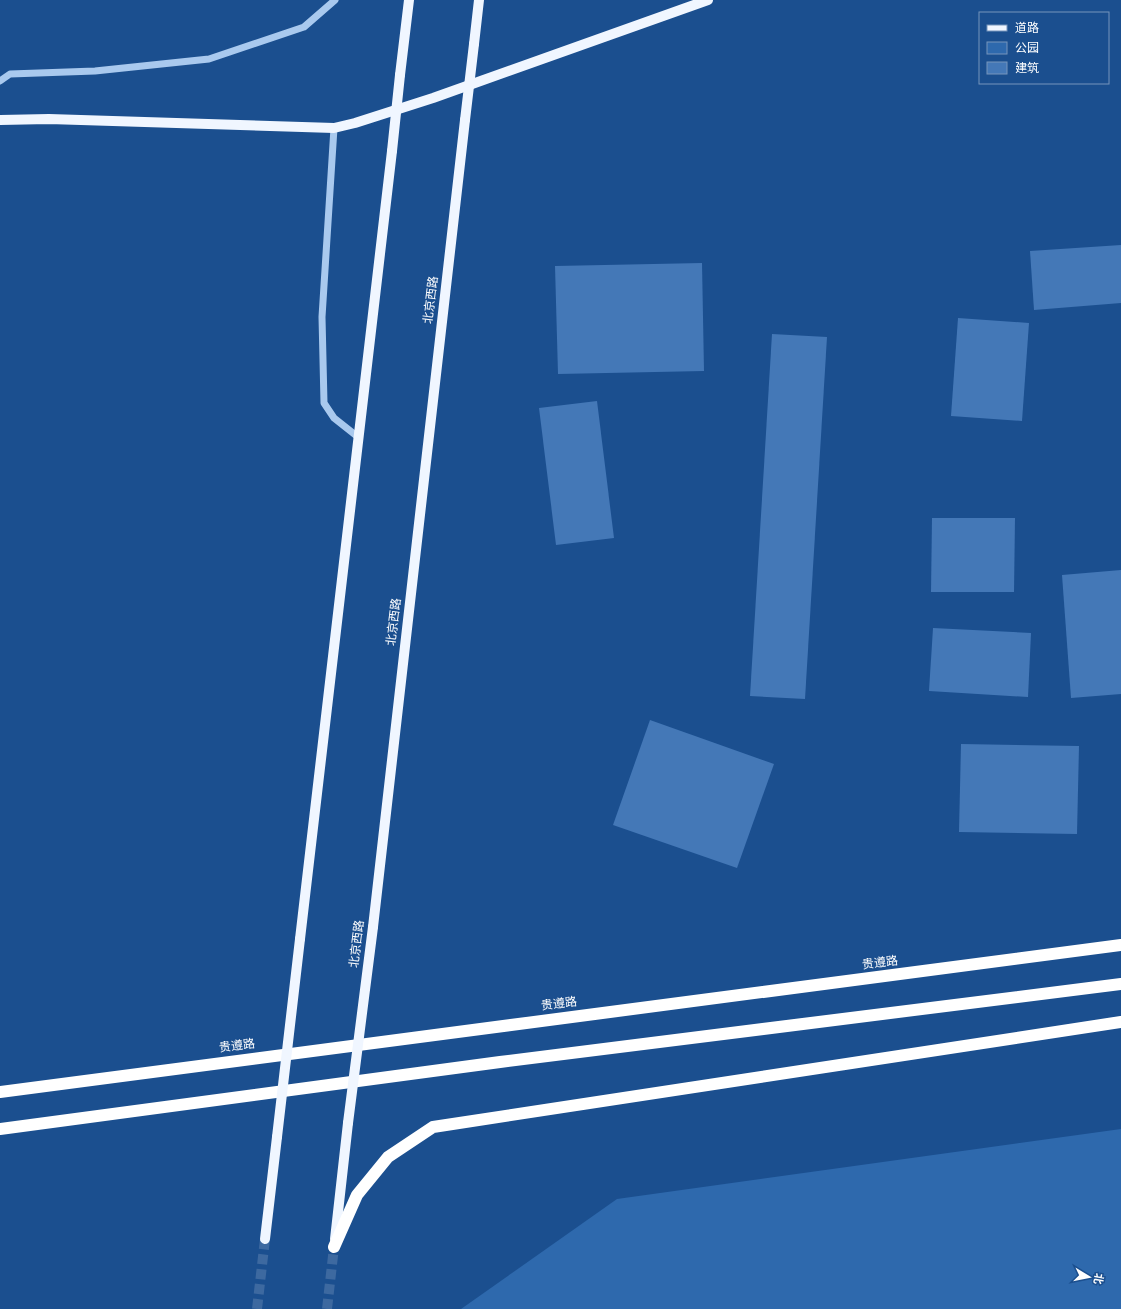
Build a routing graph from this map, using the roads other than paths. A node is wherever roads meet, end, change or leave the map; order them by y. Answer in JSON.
{"nodes":[{"id":1,"x":335,"y":0,"type":"edge"},
{"id":2,"x":409,"y":0,"type":"edge"},
{"id":3,"x":479,"y":0,"type":"edge"},
{"id":4,"x":708,"y":0,"type":"edge"},
{"id":5,"x":0,"y":81,"type":"edge"},
{"id":6,"x":0,"y":120,"type":"edge"},
{"id":7,"x":334,"y":128,"type":"junction"},
{"id":8,"x":358,"y":437,"type":"junction"},
{"id":9,"x":1121,"y":945,"type":"edge"},
{"id":10,"x":1121,"y":984,"type":"edge"},
{"id":11,"x":1121,"y":1022,"type":"edge"},
{"id":12,"x":0,"y":1092,"type":"edge"},
{"id":13,"x":0,"y":1129,"type":"edge"},
{"id":14,"x":265,"y":1239,"type":"tunnel mouth"},
{"id":15,"x":334,"y":1247,"type":"joint"}],
"edges":[{"from":1,"to":5,"type":"street"},
{"from":2,"to":8,"type":"main road","bridge":true},
{"from":3,"to":15,"type":"main road","name":"北京西路","bridge":true},
{"from":4,"to":7,"type":"main road"},
{"from":6,"to":7,"type":"main road"},
{"from":7,"to":8,"type":"street"},
{"from":8,"to":14,"type":"main road","bridge":true},
{"from":9,"to":12,"type":"highway","name":"贵遵路"},
{"from":10,"to":13,"type":"highway"},
{"from":11,"to":15,"type":"highway"}]}
